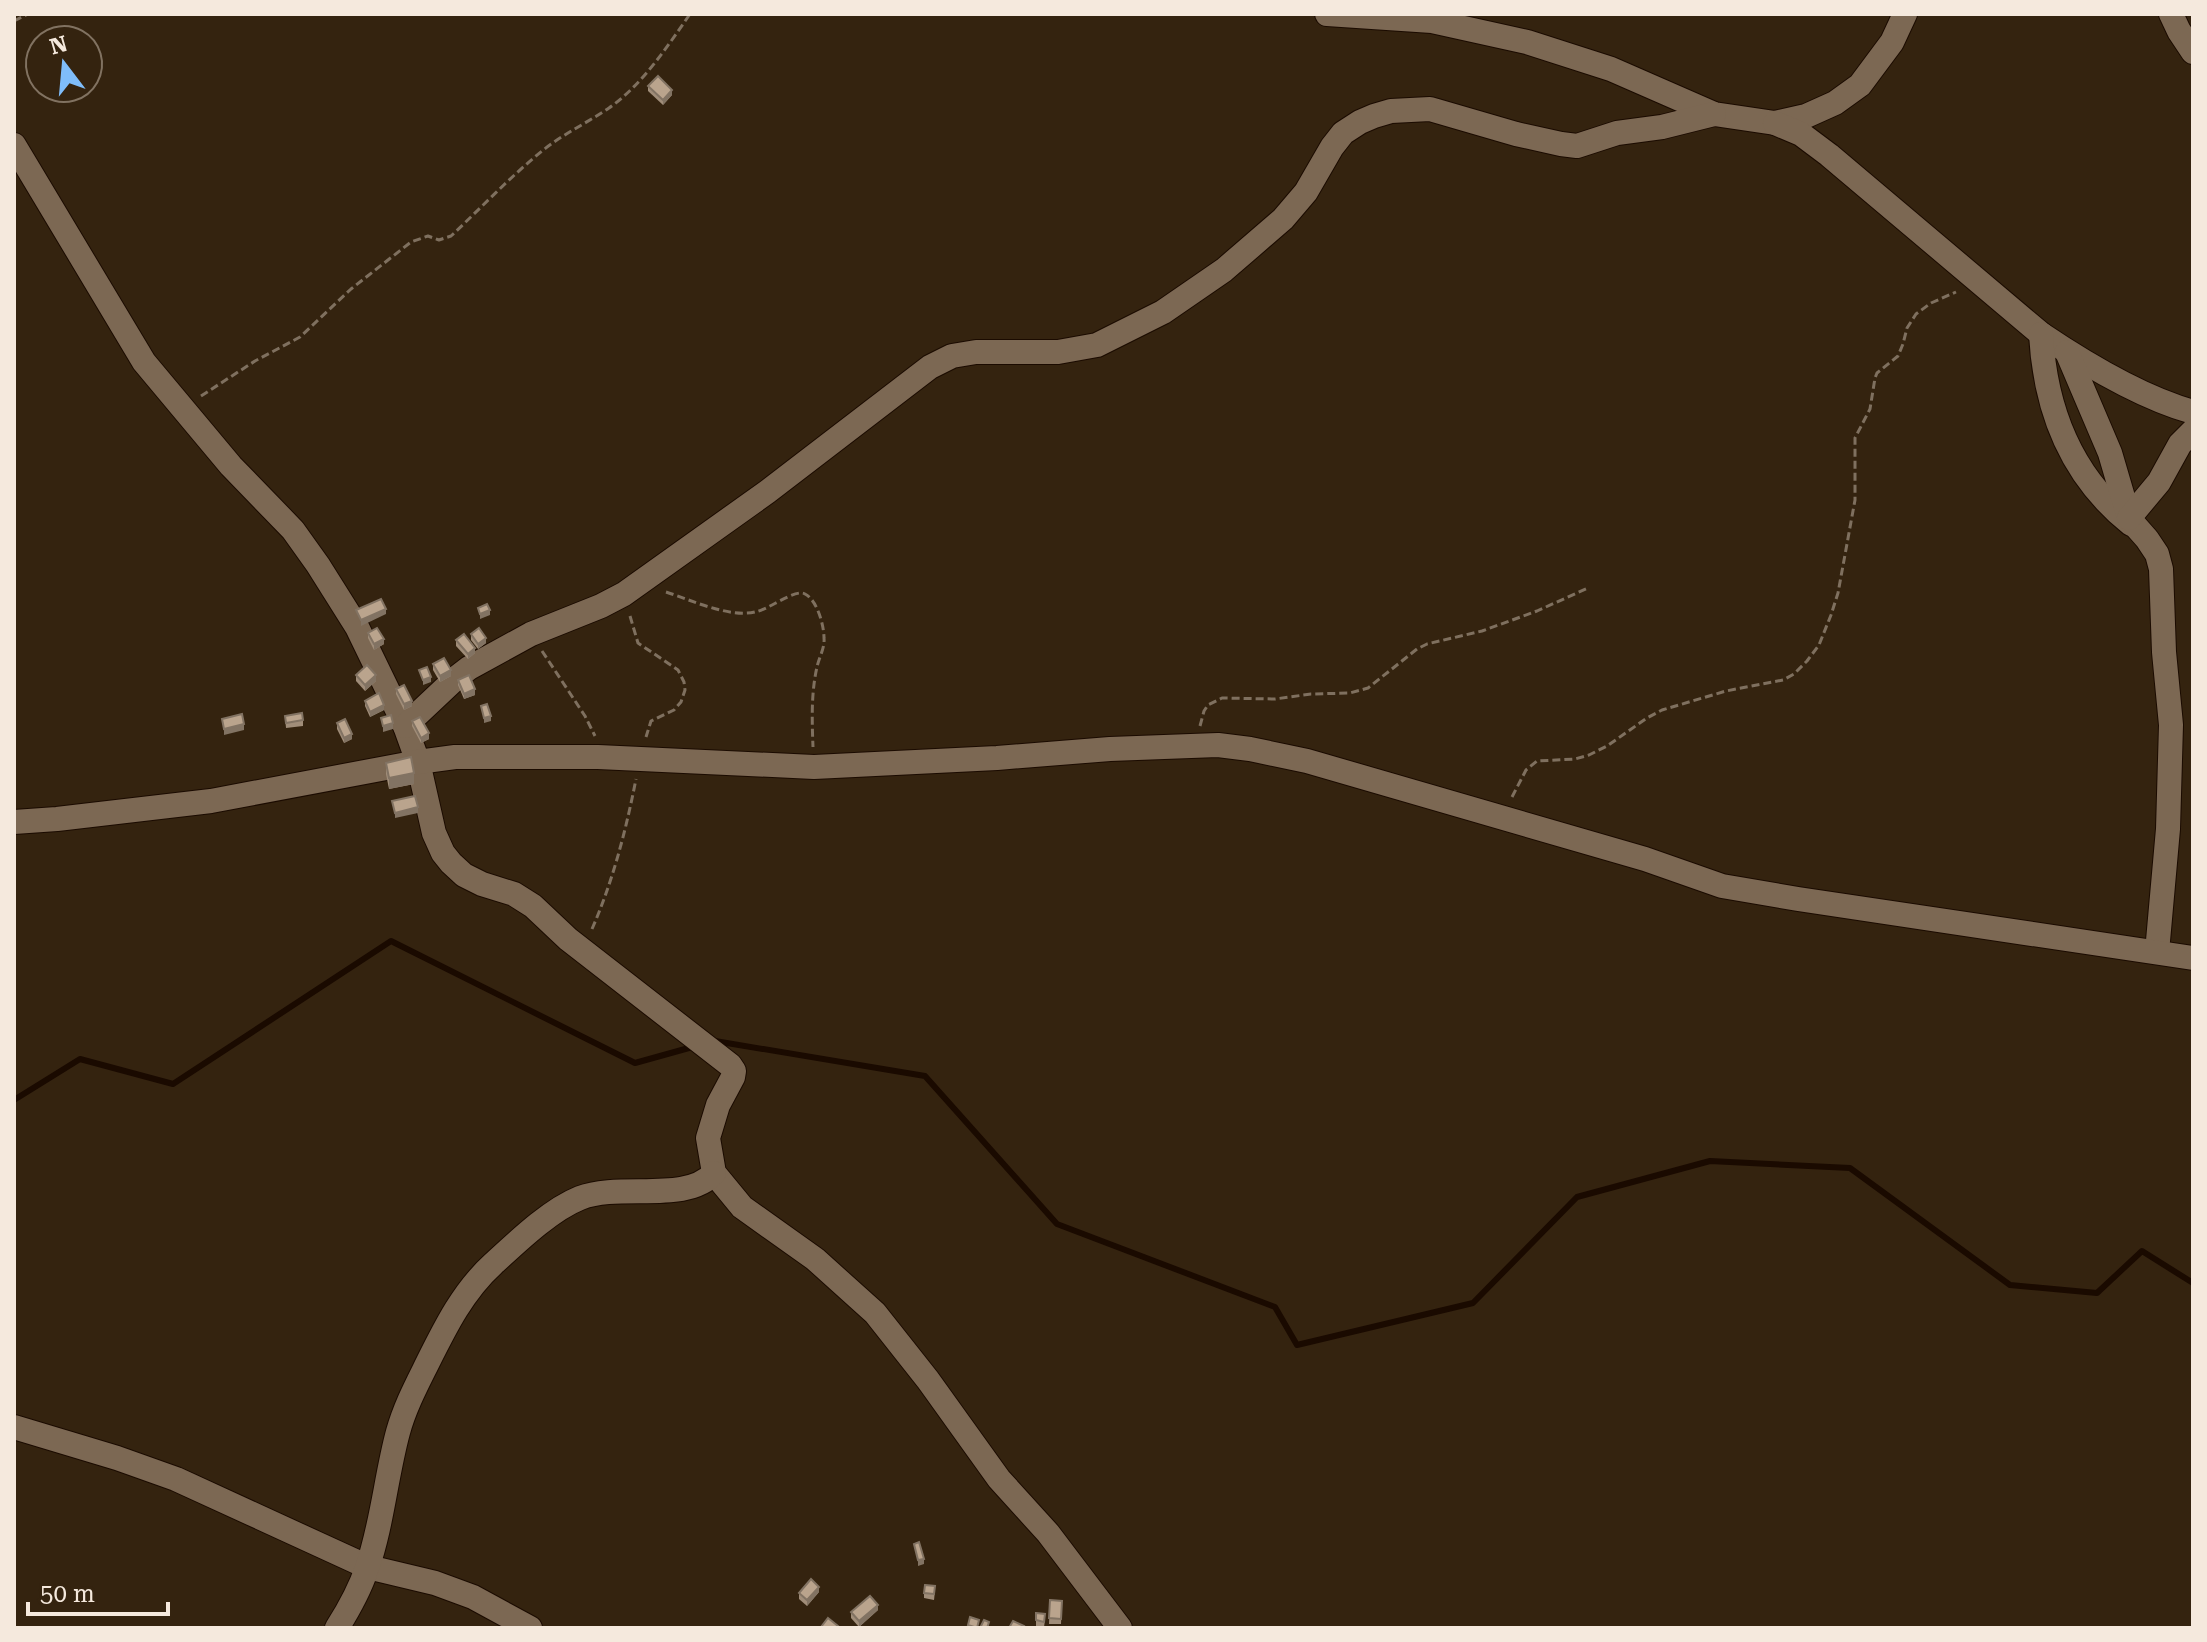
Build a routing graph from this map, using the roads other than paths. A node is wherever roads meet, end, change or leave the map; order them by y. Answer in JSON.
{"nodes":[{"id":1,"x":1327,"y":14,"type":"edge"},
{"id":2,"x":1905,"y":14,"type":"edge"},
{"id":3,"x":2171,"y":14,"type":"edge"},
{"id":4,"x":2193,"y":52,"type":"edge"},
{"id":5,"x":1714,"y":114,"type":"junction"},
{"id":6,"x":1775,"y":123,"type":"junction"},
{"id":7,"x":14,"y":145,"type":"edge"},
{"id":8,"x":2041,"y":334,"type":"junction"},
{"id":9,"x":2067,"y":352,"type":"junction"},
{"id":10,"x":2193,"y":412,"type":"edge"},
{"id":11,"x":2193,"y":431,"type":"edge"},
{"id":12,"x":2133,"y":523,"type":"junction"},
{"id":13,"x":405,"y":726,"type":"junction"},
{"id":14,"x":418,"y":762,"type":"junction"},
{"id":15,"x":14,"y":822,"type":"edge"},
{"id":16,"x":2157,"y":952,"type":"junction"},
{"id":17,"x":2193,"y":958,"type":"edge"},
{"id":18,"x":714,"y":1173,"type":"junction"},
{"id":19,"x":14,"y":1427,"type":"edge"},
{"id":20,"x":368,"y":1567,"type":"junction"},
{"id":21,"x":337,"y":1628,"type":"edge"},
{"id":22,"x":530,"y":1628,"type":"edge"},
{"id":23,"x":1120,"y":1628,"type":"edge"}],
"edges":[{"from":1,"to":5,"type":"street"},
{"from":2,"to":6,"type":"street"},
{"from":3,"to":4,"type":"street"},
{"from":5,"to":6,"type":"street"},
{"from":5,"to":13,"type":"street"},
{"from":6,"to":8,"type":"street"},
{"from":7,"to":13,"type":"street"},
{"from":8,"to":9,"type":"street"},
{"from":8,"to":12,"type":"street"},
{"from":9,"to":10,"type":"street"},
{"from":9,"to":12,"type":"street"},
{"from":11,"to":12,"type":"street"},
{"from":12,"to":16,"type":"street"},
{"from":13,"to":14,"type":"street"},
{"from":14,"to":15,"type":"street"},
{"from":14,"to":16,"type":"street"},
{"from":14,"to":18,"type":"street"},
{"from":16,"to":17,"type":"street"},
{"from":18,"to":20,"type":"street"},
{"from":18,"to":23,"type":"street"},
{"from":19,"to":20,"type":"street"},
{"from":20,"to":21,"type":"street"},
{"from":20,"to":22,"type":"street"}]}
